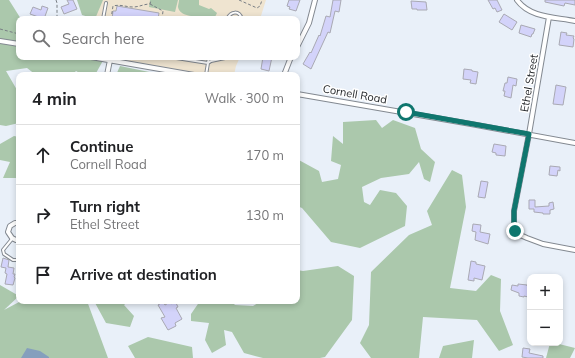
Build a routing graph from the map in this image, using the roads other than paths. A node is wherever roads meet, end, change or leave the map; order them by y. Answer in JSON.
{"nodes":[{"id":1,"x":315,"y":0,"type":"edge"},
{"id":2,"x":516,"y":0,"type":"edge"},
{"id":3,"x":106,"y":3,"type":"dead end"},
{"id":4,"x":104,"y":16,"type":"edge"},
{"id":5,"x":228,"y":16,"type":"edge"},
{"id":6,"x":241,"y":16,"type":"edge"},
{"id":7,"x":549,"y":16,"type":"junction"},
{"id":8,"x":575,"y":20,"type":"edge"},
{"id":9,"x":0,"y":41,"type":"edge"},
{"id":10,"x":300,"y":41,"type":"edge"},
{"id":11,"x":16,"y":44,"type":"edge"},
{"id":12,"x":110,"y":60,"type":"joint"},
{"id":13,"x":189,"y":60,"type":"edge"},
{"id":14,"x":209,"y":60,"type":"edge"},
{"id":15,"x":216,"y":60,"type":"edge"},
{"id":16,"x":290,"y":60,"type":"edge"},
{"id":17,"x":208,"y":63,"type":"junction"},
{"id":18,"x":108,"y":72,"type":"edge"},
{"id":19,"x":177,"y":72,"type":"edge"},
{"id":20,"x":206,"y":72,"type":"edge"},
{"id":21,"x":285,"y":72,"type":"edge"},
{"id":22,"x":300,"y":95,"type":"edge"},
{"id":23,"x":529,"y":134,"type":"junction"},
{"id":24,"x":575,"y":143,"type":"edge"},
{"id":25,"x":16,"y":223,"type":"edge"},
{"id":26,"x":12,"y":238,"type":"junction"},
{"id":27,"x":16,"y":240,"type":"edge"},
{"id":28,"x":575,"y":250,"type":"edge"},
{"id":29,"x":16,"y":260,"type":"edge"}],
"edges":[{"from":1,"to":10,"type":"street"},
{"from":2,"to":7,"type":"street"},
{"from":3,"to":4,"type":"lane"},
{"from":5,"to":6,"type":"lane"},
{"from":7,"to":8,"type":"street"},
{"from":7,"to":23,"type":"street","name":"Ethel Street"},
{"from":9,"to":11,"type":"street"},
{"from":12,"to":18,"type":"street"},
{"from":12,"to":19,"type":"street"},
{"from":13,"to":17,"type":"lane"},
{"from":14,"to":17,"type":"lane"},
{"from":15,"to":17,"type":"lane"},
{"from":16,"to":21,"type":"street"},
{"from":17,"to":20,"type":"lane"},
{"from":22,"to":23,"type":"street","name":"Cornell Road"},
{"from":23,"to":24,"type":"street","name":"Cornell Road"},
{"from":23,"to":28,"type":"street","name":"Ethel Street"},
{"from":25,"to":26,"type":"street"},
{"from":26,"to":27,"type":"street"},
{"from":26,"to":29,"type":"lane"}]}
